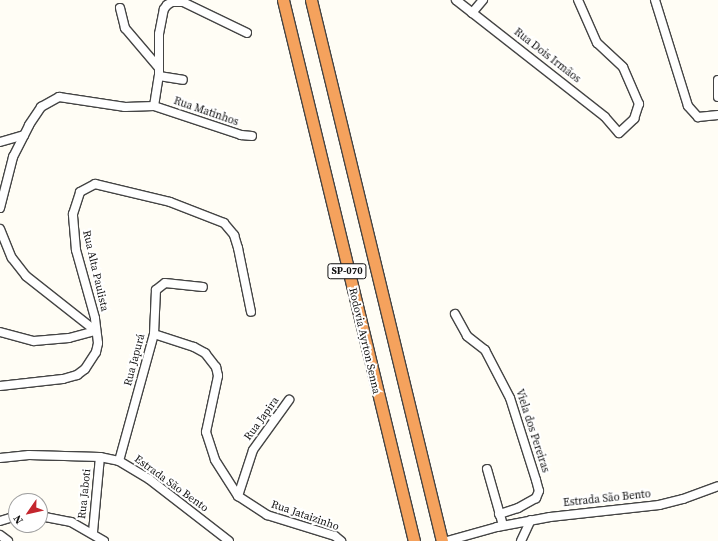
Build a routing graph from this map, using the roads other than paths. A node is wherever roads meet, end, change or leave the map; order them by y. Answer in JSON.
{"nodes":[{"id":1,"x":283,"y":0,"type":"edge"},
{"id":2,"x":311,"y":0,"type":"edge"},
{"id":3,"x":456,"y":0,"type":"edge"},
{"id":4,"x":484,"y":0,"type":"edge"},
{"id":5,"x":578,"y":0,"type":"edge"},
{"id":6,"x":655,"y":0,"type":"edge"},
{"id":7,"x":120,"y":8,"type":"dead end"},
{"id":8,"x":472,"y":13,"type":"junction"},
{"id":9,"x":247,"y":33,"type":"dead end"},
{"id":10,"x":159,"y":72,"type":"junction"},
{"id":11,"x":183,"y":80,"type":"dead end"},
{"id":12,"x":718,"y":80,"type":"edge"},
{"id":13,"x":718,"y":97,"type":"edge"},
{"id":14,"x":154,"y":106,"type":"junction"},
{"id":15,"x":718,"y":115,"type":"edge"},
{"id":16,"x":24,"y":135,"type":"junction"},
{"id":17,"x":252,"y":136,"type":"dead end"},
{"id":18,"x":0,"y":142,"type":"edge"},
{"id":19,"x":0,"y":208,"type":"edge"},
{"id":20,"x":0,"y":229,"type":"edge"},
{"id":21,"x":203,"y":287,"type":"dead end"},
{"id":22,"x":251,"y":312,"type":"dead end"},
{"id":23,"x":455,"y":314,"type":"dead end"},
{"id":24,"x":96,"y":331,"type":"junction"},
{"id":25,"x":0,"y":332,"type":"edge"},
{"id":26,"x":154,"y":334,"type":"junction"},
{"id":27,"x":0,"y":386,"type":"edge"},
{"id":28,"x":289,"y":400,"type":"dead end"},
{"id":29,"x":100,"y":457,"type":"junction"},
{"id":30,"x":0,"y":458,"type":"edge"},
{"id":31,"x":119,"y":460,"type":"junction"},
{"id":32,"x":487,"y":469,"type":"dead end"},
{"id":33,"x":718,"y":486,"type":"edge"},
{"id":34,"x":238,"y":496,"type":"junction"},
{"id":35,"x":499,"y":514,"type":"junction"},
{"id":36,"x":48,"y":518,"type":"edge"},
{"id":37,"x":531,"y":520,"type":"junction"},
{"id":38,"x":500,"y":526,"type":"junction"},
{"id":39,"x":92,"y":532,"type":"junction"},
{"id":40,"x":0,"y":535,"type":"edge"},
{"id":41,"x":8,"y":541,"type":"edge"},
{"id":42,"x":104,"y":541,"type":"edge"},
{"id":43,"x":229,"y":541,"type":"edge"},
{"id":44,"x":341,"y":541,"type":"edge"},
{"id":45,"x":414,"y":541,"type":"edge"},
{"id":46,"x":442,"y":541,"type":"edge"},
{"id":47,"x":447,"y":541,"type":"edge"},
{"id":48,"x":521,"y":541,"type":"edge"}],
"edges":[{"from":1,"to":45,"type":"highway","name":"Rodovia Ayrton Senna","number":"SP-070"},
{"from":2,"to":46,"type":"highway","number":"SP-070"},
{"from":3,"to":8,"type":"street","name":"Rua Dois Irmãos"},
{"from":4,"to":8,"type":"street"},
{"from":5,"to":8,"type":"street","name":"Rua Dois Irmãos"},
{"from":6,"to":15,"type":"street"},
{"from":7,"to":10,"type":"street"},
{"from":9,"to":10,"type":"street"},
{"from":10,"to":11,"type":"street"},
{"from":10,"to":14,"type":"street"},
{"from":12,"to":13,"type":"street"},
{"from":14,"to":16,"type":"street"},
{"from":14,"to":17,"type":"street","name":"Rua Matinhos"},
{"from":16,"to":18,"type":"street"},
{"from":16,"to":19,"type":"street"},
{"from":20,"to":24,"type":"street"},
{"from":21,"to":26,"type":"street","name":"Rua Japurá"},
{"from":22,"to":24,"type":"street","name":"Rua Alta Paulista"},
{"from":23,"to":35,"type":"street","name":"Viela dos Pereiras"},
{"from":24,"to":25,"type":"street"},
{"from":24,"to":27,"type":"street","name":"Rua Alta Paulista"},
{"from":26,"to":31,"type":"street","name":"Rua Japurá"},
{"from":26,"to":34,"type":"street","name":"Rua Jataizinho"},
{"from":28,"to":34,"type":"street","name":"Rua Japira"},
{"from":29,"to":30,"type":"street","name":"Estrada São Bento"},
{"from":29,"to":31,"type":"street","name":"Estrada São Bento"},
{"from":29,"to":39,"type":"street","name":"Rua Jaboti"},
{"from":31,"to":43,"type":"street","name":"Estrada São Bento"},
{"from":32,"to":35,"type":"street"},
{"from":33,"to":37,"type":"street","name":"Estrada São Bento"},
{"from":34,"to":44,"type":"street","name":"Rua Jataizinho"},
{"from":35,"to":38,"type":"street"},
{"from":36,"to":39,"type":"street"},
{"from":37,"to":38,"type":"street","name":"Estrada São Bento"},
{"from":37,"to":48,"type":"street"},
{"from":38,"to":47,"type":"street","name":"Estrada São Bento"},
{"from":39,"to":42,"type":"street"},
{"from":40,"to":41,"type":"street"}]}
